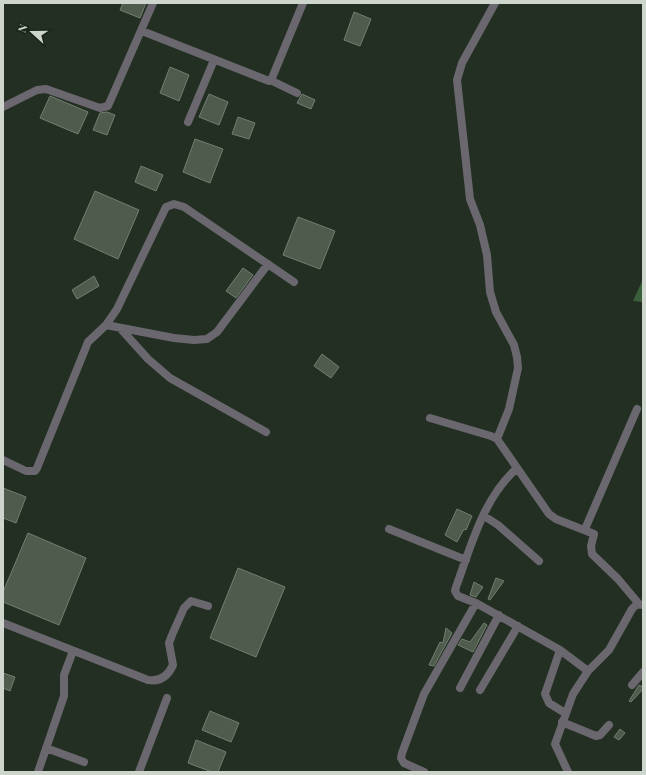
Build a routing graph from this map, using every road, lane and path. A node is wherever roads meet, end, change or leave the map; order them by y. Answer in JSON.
{"nodes":[{"id":1,"x":153,"y":3,"type":"edge"},
{"id":2,"x":303,"y":3,"type":"edge"},
{"id":3,"x":495,"y":3,"type":"edge"},
{"id":4,"x":142,"y":31,"type":"junction"},
{"id":5,"x":214,"y":60,"type":"junction"},
{"id":6,"x":270,"y":80,"type":"junction"},
{"id":7,"x":297,"y":93,"type":"dead end"},
{"id":8,"x":3,"y":107,"type":"edge"},
{"id":9,"x":188,"y":122,"type":"dead end"},
{"id":10,"x":268,"y":264,"type":"junction"},
{"id":11,"x":294,"y":282,"type":"dead end"},
{"id":12,"x":106,"y":326,"type":"junction"},
{"id":13,"x":120,"y":328,"type":"junction"},
{"id":14,"x":637,"y":409,"type":"dead end"},
{"id":15,"x":430,"y":418,"type":"dead end"},
{"id":16,"x":266,"y":432,"type":"dead end"},
{"id":17,"x":496,"y":439,"type":"junction"},
{"id":18,"x":3,"y":460,"type":"edge"},
{"id":19,"x":516,"y":469,"type":"junction"},
{"id":20,"x":484,"y":516,"type":"junction"},
{"id":21,"x":388,"y":529,"type":"dead end"},
{"id":22,"x":584,"y":529,"type":"junction"},
{"id":23,"x":466,"y":560,"type":"junction"},
{"id":24,"x":539,"y":561,"type":"dead end"},
{"id":25,"x":476,"y":603,"type":"junction"},
{"id":26,"x":641,"y":605,"type":"edge"},
{"id":27,"x":208,"y":606,"type":"dead end"},
{"id":28,"x":499,"y":615,"type":"junction"},
{"id":29,"x":3,"y":623,"type":"edge"},
{"id":30,"x":518,"y":626,"type":"junction"},
{"id":31,"x":560,"y":650,"type":"junction"},
{"id":32,"x":73,"y":651,"type":"junction"},
{"id":33,"x":588,"y":671,"type":"junction"},
{"id":34,"x":643,"y":672,"type":"edge"},
{"id":35,"x":632,"y":685,"type":"dead end"},
{"id":36,"x":460,"y":688,"type":"dead end"},
{"id":37,"x":480,"y":690,"type":"dead end"},
{"id":38,"x":167,"y":698,"type":"dead end"},
{"id":39,"x":566,"y":713,"type":"junction"},
{"id":40,"x":562,"y":722,"type":"junction"},
{"id":41,"x":609,"y":725,"type":"dead end"},
{"id":42,"x":46,"y":748,"type":"junction"},
{"id":43,"x":84,"y":762,"type":"dead end"},
{"id":44,"x":38,"y":772,"type":"edge"},
{"id":45,"x":139,"y":772,"type":"edge"},
{"id":46,"x":424,"y":772,"type":"edge"},
{"id":47,"x":568,"y":772,"type":"edge"}],
"edges":[{"from":1,"to":4,"type":"street"},
{"from":2,"to":6,"type":"street"},
{"from":3,"to":17,"type":"street"},
{"from":4,"to":5,"type":"street"},
{"from":4,"to":8,"type":"street"},
{"from":5,"to":6,"type":"street"},
{"from":5,"to":9,"type":"street"},
{"from":6,"to":7,"type":"street"},
{"from":10,"to":11,"type":"street"},
{"from":10,"to":12,"type":"street"},
{"from":10,"to":13,"type":"street"},
{"from":12,"to":13,"type":"street"},
{"from":12,"to":18,"type":"street"},
{"from":13,"to":16,"type":"street"},
{"from":14,"to":22,"type":"street"},
{"from":15,"to":17,"type":"street"},
{"from":17,"to":19,"type":"street"},
{"from":19,"to":20,"type":"street"},
{"from":19,"to":22,"type":"street"},
{"from":20,"to":23,"type":"street"},
{"from":20,"to":24,"type":"street"},
{"from":21,"to":23,"type":"street"},
{"from":22,"to":26,"type":"street"},
{"from":23,"to":25,"type":"street"},
{"from":25,"to":28,"type":"street"},
{"from":25,"to":46,"type":"street"},
{"from":26,"to":33,"type":"street"},
{"from":27,"to":32,"type":"street"},
{"from":28,"to":30,"type":"street"},
{"from":28,"to":36,"type":"street"},
{"from":29,"to":32,"type":"street"},
{"from":30,"to":31,"type":"street"},
{"from":30,"to":37,"type":"street"},
{"from":31,"to":33,"type":"street"},
{"from":31,"to":39,"type":"street"},
{"from":32,"to":42,"type":"street"},
{"from":33,"to":39,"type":"street"},
{"from":34,"to":35,"type":"street"},
{"from":38,"to":45,"type":"street"},
{"from":39,"to":40,"type":"street"},
{"from":40,"to":41,"type":"street"},
{"from":40,"to":47,"type":"street"},
{"from":42,"to":43,"type":"street"},
{"from":42,"to":44,"type":"street"}]}
